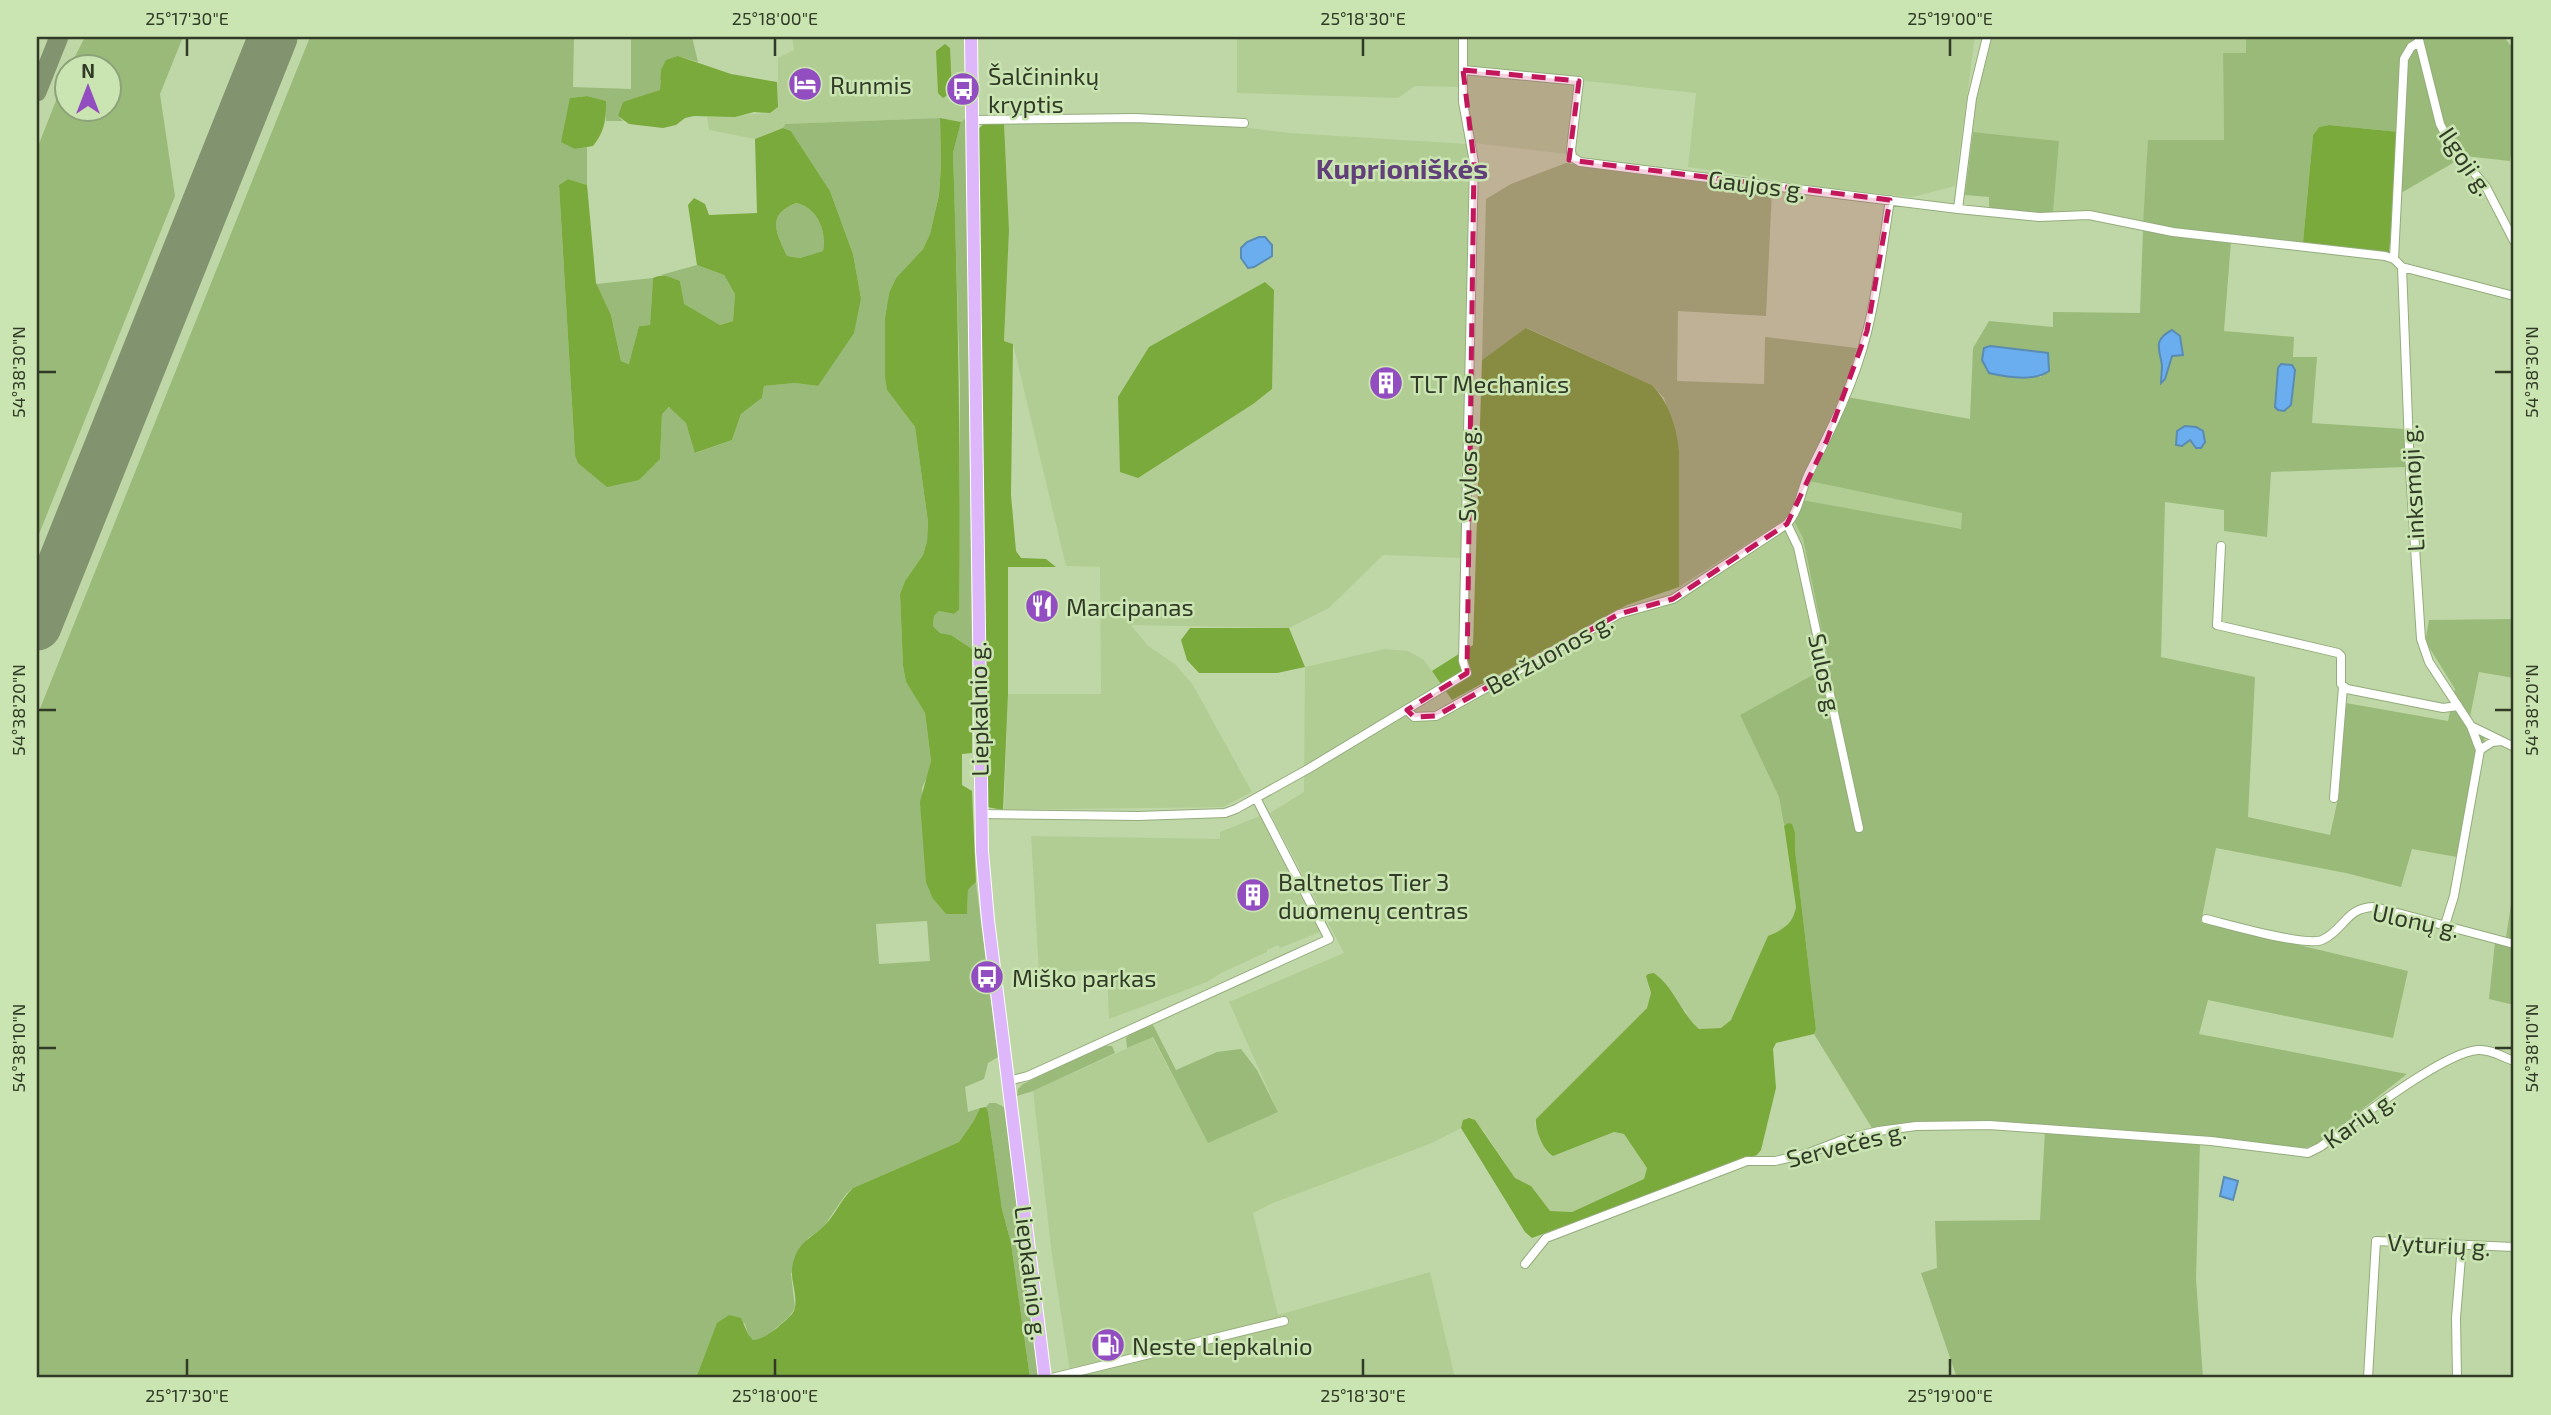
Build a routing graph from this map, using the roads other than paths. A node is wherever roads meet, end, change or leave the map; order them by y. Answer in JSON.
{"nodes":[{"id":1,"x":971,"y":37,"type":"edge"},
{"id":2,"x":1463,"y":37,"type":"edge"},
{"id":3,"x":1987,"y":37,"type":"edge"},
{"id":4,"x":2419,"y":39,"type":"edge"},
{"id":5,"x":1463,"y":70,"type":"junction"},
{"id":6,"x":971,"y":120,"type":"junction"},
{"id":7,"x":1244,"y":123,"type":"dead end"},
{"id":8,"x":1890,"y":200,"type":"junction"},
{"id":9,"x":1958,"y":209,"type":"junction"},
{"id":10,"x":2514,"y":241,"type":"edge"},
{"id":11,"x":2394,"y":260,"type":"junction"},
{"id":12,"x":2402,"y":267,"type":"junction"},
{"id":13,"x":2514,"y":296,"type":"edge"},
{"id":14,"x":1787,"y":524,"type":"junction"},
{"id":15,"x":2221,"y":546,"type":"dead end"},
{"id":16,"x":2343,"y":687,"type":"junction"},
{"id":17,"x":2458,"y":706,"type":"junction"},
{"id":18,"x":1407,"y":710,"type":"junction"},
{"id":19,"x":2471,"y":726,"type":"junction"},
{"id":20,"x":2501,"y":741,"type":"junction"},
{"id":21,"x":2514,"y":747,"type":"edge"},
{"id":22,"x":2480,"y":750,"type":"junction"},
{"id":23,"x":1256,"y":798,"type":"junction"},
{"id":24,"x":2334,"y":799,"type":"dead end"},
{"id":25,"x":980,"y":814,"type":"junction"},
{"id":26,"x":1859,"y":828,"type":"dead end"},
{"id":27,"x":2206,"y":919,"type":"dead end"},
{"id":28,"x":2445,"y":925,"type":"junction"},
{"id":29,"x":2514,"y":944,"type":"edge"},
{"id":30,"x":2514,"y":1061,"type":"edge"},
{"id":31,"x":1008,"y":1081,"type":"junction"},
{"id":32,"x":2193,"y":1141,"type":"joint"},
{"id":33,"x":2462,"y":1245,"type":"junction"},
{"id":34,"x":2514,"y":1247,"type":"edge"},
{"id":35,"x":1525,"y":1264,"type":"dead end"},
{"id":36,"x":1284,"y":1321,"type":"dead end"},
{"id":37,"x":1045,"y":1378,"type":"edge"},
{"id":38,"x":1052,"y":1378,"type":"edge"},
{"id":39,"x":2368,"y":1378,"type":"edge"},
{"id":40,"x":2457,"y":1378,"type":"edge"}],
"edges":[{"from":1,"to":6,"type":"highway","name":"Liepkalnio g."},
{"from":2,"to":5,"type":"street","name":"Svylos g."},
{"from":3,"to":9,"type":"street"},
{"from":4,"to":10,"type":"street","name":"Ilgoji g."},
{"from":4,"to":11,"type":"street"},
{"from":5,"to":8,"type":"street","name":"Gaujos g."},
{"from":5,"to":18,"type":"street","name":"Svylos g."},
{"from":6,"to":7,"type":"street"},
{"from":6,"to":25,"type":"highway","name":"Liepkalnio g."},
{"from":8,"to":9,"type":"street","name":"Gaujos g."},
{"from":8,"to":14,"type":"street"},
{"from":9,"to":11,"type":"street","name":"Gaujos g."},
{"from":11,"to":12,"type":"street"},
{"from":12,"to":13,"type":"street"},
{"from":12,"to":17,"type":"street","name":"Linksmoji g."},
{"from":14,"to":18,"type":"street","name":"Beržuonos g."},
{"from":14,"to":26,"type":"street","name":"Sulos g."},
{"from":15,"to":16,"type":"street"},
{"from":16,"to":17,"type":"street"},
{"from":16,"to":24,"type":"street"},
{"from":17,"to":19,"type":"street","name":"Linksmoji g."},
{"from":18,"to":23,"type":"street"},
{"from":19,"to":20,"type":"street"},
{"from":19,"to":22,"type":"street","name":"Linksmoji g."},
{"from":20,"to":21,"type":"street"},
{"from":20,"to":22,"type":"street"},
{"from":22,"to":28,"type":"street"},
{"from":23,"to":25,"type":"street"},
{"from":23,"to":31,"type":"street"},
{"from":25,"to":31,"type":"highway","name":"Liepkalnio g."},
{"from":27,"to":28,"type":"street","name":"Ulonų g."},
{"from":28,"to":29,"type":"street","name":"Ulonų g."},
{"from":30,"to":32,"type":"street","name":"Karių g."},
{"from":31,"to":37,"type":"highway","name":"Liepkalnio g."},
{"from":32,"to":35,"type":"street","name":"Servečės g."},
{"from":33,"to":34,"type":"street","name":"Vyturių g."},
{"from":33,"to":39,"type":"street","name":"Vyturių g."},
{"from":33,"to":40,"type":"street"},
{"from":36,"to":38,"type":"street"}]}
